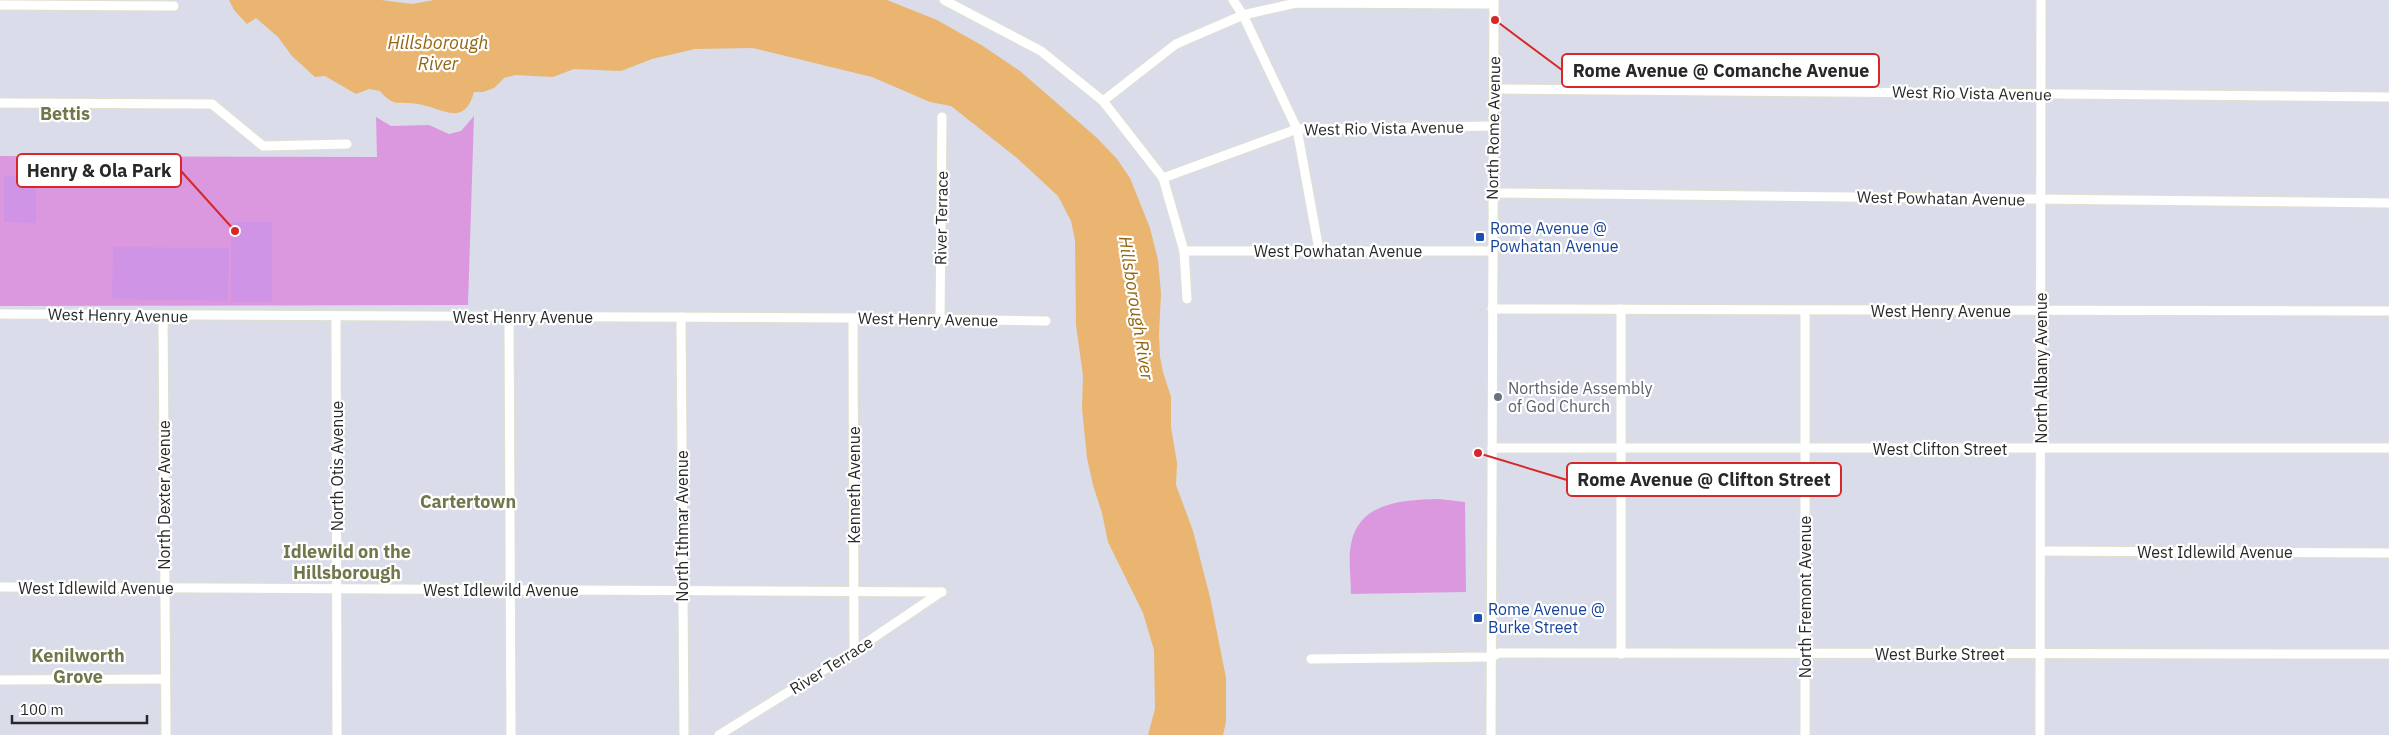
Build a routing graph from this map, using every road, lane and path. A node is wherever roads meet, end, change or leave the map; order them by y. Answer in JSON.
{"nodes":[{"id":1,"x":944,"y":0,"type":"edge"},
{"id":2,"x":1233,"y":0,"type":"edge"},
{"id":3,"x":2041,"y":0,"type":"edge"},
{"id":4,"x":1494,"y":2,"type":"edge"},
{"id":5,"x":0,"y":5,"type":"edge"},
{"id":6,"x":174,"y":6,"type":"dead end"},
{"id":7,"x":1243,"y":15,"type":"junction"},
{"id":8,"x":1494,"y":89,"type":"junction"},
{"id":9,"x":2041,"y":94,"type":"junction"},
{"id":10,"x":2389,"y":97,"type":"edge"},
{"id":11,"x":1103,"y":101,"type":"junction"},
{"id":12,"x":0,"y":103,"type":"edge"},
{"id":13,"x":942,"y":117,"type":"dead end"},
{"id":14,"x":1494,"y":126,"type":"junction"},
{"id":15,"x":1296,"y":129,"type":"junction"},
{"id":16,"x":347,"y":144,"type":"dead end"},
{"id":17,"x":1163,"y":178,"type":"junction"},
{"id":18,"x":1493,"y":193,"type":"junction"},
{"id":19,"x":2041,"y":200,"type":"junction"},
{"id":20,"x":2389,"y":202,"type":"edge"},
{"id":21,"x":1319,"y":250,"type":"junction"},
{"id":22,"x":1184,"y":251,"type":"junction"},
{"id":23,"x":1492,"y":251,"type":"junction"},
{"id":24,"x":1187,"y":299,"type":"dead end"},
{"id":25,"x":1492,"y":308,"type":"junction"},
{"id":26,"x":1621,"y":309,"type":"junction"},
{"id":27,"x":1805,"y":310,"type":"junction"},
{"id":28,"x":2041,"y":311,"type":"junction"},
{"id":29,"x":2389,"y":311,"type":"edge"},
{"id":30,"x":0,"y":314,"type":"edge"},
{"id":31,"x":163,"y":316,"type":"junction"},
{"id":32,"x":336,"y":317,"type":"junction"},
{"id":33,"x":509,"y":317,"type":"junction"},
{"id":34,"x":681,"y":317,"type":"junction"},
{"id":35,"x":853,"y":318,"type":"junction"},
{"id":36,"x":940,"y":319,"type":"junction"},
{"id":37,"x":1046,"y":321,"type":"dead end"},
{"id":38,"x":1492,"y":448,"type":"junction"},
{"id":39,"x":1623,"y":448,"type":"junction"},
{"id":40,"x":2389,"y":448,"type":"edge"},
{"id":41,"x":1806,"y":449,"type":"junction"},
{"id":42,"x":2041,"y":449,"type":"junction"},
{"id":43,"x":2041,"y":551,"type":"junction"},
{"id":44,"x":2389,"y":552,"type":"edge"},
{"id":45,"x":0,"y":587,"type":"edge"},
{"id":46,"x":164,"y":588,"type":"junction"},
{"id":47,"x":338,"y":589,"type":"junction"},
{"id":48,"x":511,"y":590,"type":"junction"},
{"id":49,"x":682,"y":591,"type":"junction"},
{"id":50,"x":855,"y":591,"type":"junction"},
{"id":51,"x":942,"y":592,"type":"joint"},
{"id":52,"x":854,"y":651,"type":"junction"},
{"id":53,"x":1621,"y":654,"type":"junction"},
{"id":54,"x":1805,"y":654,"type":"junction"},
{"id":55,"x":2041,"y":654,"type":"junction"},
{"id":56,"x":2389,"y":654,"type":"edge"},
{"id":57,"x":1491,"y":657,"type":"junction"},
{"id":58,"x":1311,"y":659,"type":"dead end"},
{"id":59,"x":165,"y":679,"type":"junction"},
{"id":60,"x":0,"y":680,"type":"edge"},
{"id":61,"x":166,"y":735,"type":"edge"},
{"id":62,"x":337,"y":735,"type":"edge"},
{"id":63,"x":512,"y":735,"type":"edge"},
{"id":64,"x":684,"y":735,"type":"edge"},
{"id":65,"x":719,"y":735,"type":"edge"},
{"id":66,"x":1490,"y":735,"type":"edge"},
{"id":67,"x":1805,"y":735,"type":"edge"},
{"id":68,"x":2040,"y":735,"type":"edge"}],
"edges":[{"from":1,"to":11,"type":"street"},
{"from":2,"to":7,"type":"street"},
{"from":3,"to":9,"type":"street","name":"North Albany Avenue"},
{"from":4,"to":7,"type":"street"},
{"from":4,"to":8,"type":"street","name":"North Rome Avenue"},
{"from":5,"to":6,"type":"street"},
{"from":7,"to":11,"type":"street"},
{"from":7,"to":15,"type":"street"},
{"from":8,"to":9,"type":"street","name":"West Rio Vista Avenue"},
{"from":8,"to":14,"type":"street","name":"North Rome Avenue"},
{"from":9,"to":10,"type":"street","name":"West Rio Vista Avenue"},
{"from":9,"to":19,"type":"street","name":"North Albany Avenue"},
{"from":11,"to":17,"type":"street"},
{"from":12,"to":16,"type":"street"},
{"from":13,"to":36,"type":"street","name":"River Terrace"},
{"from":14,"to":15,"type":"street","name":"West Rio Vista Avenue"},
{"from":14,"to":18,"type":"street","name":"North Rome Avenue"},
{"from":15,"to":17,"type":"street","name":"West Rio Vista Avenue"},
{"from":15,"to":21,"type":"street"},
{"from":17,"to":22,"type":"street"},
{"from":18,"to":19,"type":"street","name":"West Powhatan Avenue"},
{"from":18,"to":23,"type":"street","name":"North Rome Avenue"},
{"from":19,"to":20,"type":"street","name":"West Powhatan Avenue"},
{"from":19,"to":28,"type":"street","name":"North Albany Avenue"},
{"from":21,"to":22,"type":"street","name":"West Powhatan Avenue"},
{"from":21,"to":23,"type":"street","name":"West Powhatan Avenue"},
{"from":22,"to":24,"type":"street"},
{"from":23,"to":25,"type":"street","name":"North Rome Avenue"},
{"from":25,"to":26,"type":"street","name":"West Henry Avenue"},
{"from":25,"to":38,"type":"street","name":"North Rome Avenue"},
{"from":26,"to":27,"type":"street","name":"West Henry Avenue"},
{"from":26,"to":39,"type":"street"},
{"from":27,"to":28,"type":"street","name":"West Henry Avenue"},
{"from":27,"to":41,"type":"street","name":"North Fremont Avenue"},
{"from":28,"to":29,"type":"street","name":"West Henry Avenue"},
{"from":28,"to":42,"type":"street","name":"North Albany Avenue"},
{"from":30,"to":31,"type":"street","name":"West Henry Avenue"},
{"from":31,"to":32,"type":"street","name":"West Henry Avenue"},
{"from":31,"to":46,"type":"street","name":"North Dexter Avenue"},
{"from":32,"to":33,"type":"street","name":"West Henry Avenue"},
{"from":32,"to":47,"type":"street","name":"North Otis Avenue"},
{"from":33,"to":34,"type":"street","name":"West Henry Avenue"},
{"from":33,"to":48,"type":"street"},
{"from":34,"to":35,"type":"street","name":"West Henry Avenue"},
{"from":34,"to":49,"type":"street","name":"North Ithmar Avenue"},
{"from":35,"to":36,"type":"street","name":"West Henry Avenue"},
{"from":35,"to":50,"type":"street","name":"Kenneth Avenue"},
{"from":36,"to":37,"type":"street","name":"West Henry Avenue"},
{"from":38,"to":39,"type":"street","name":"West Clifton Street"},
{"from":38,"to":57,"type":"street","name":"North Rome Avenue"},
{"from":39,"to":41,"type":"street","name":"West Clifton Street"},
{"from":39,"to":53,"type":"street"},
{"from":40,"to":42,"type":"street","name":"West Clifton Street"},
{"from":41,"to":42,"type":"street","name":"West Clifton Street"},
{"from":41,"to":54,"type":"street","name":"North Fremont Avenue"},
{"from":42,"to":43,"type":"street","name":"North Albany Avenue"},
{"from":43,"to":44,"type":"street","name":"West Idlewild Avenue"},
{"from":43,"to":55,"type":"street","name":"North Albany Avenue"},
{"from":45,"to":46,"type":"street","name":"West Idlewild Avenue"},
{"from":46,"to":47,"type":"street","name":"West Idlewild Avenue"},
{"from":46,"to":59,"type":"street","name":"North Dexter Avenue"},
{"from":47,"to":48,"type":"street","name":"West Idlewild Avenue"},
{"from":47,"to":62,"type":"street","name":"North Otis Avenue"},
{"from":48,"to":49,"type":"street","name":"West Idlewild Avenue"},
{"from":48,"to":63,"type":"street"},
{"from":49,"to":50,"type":"street","name":"West Idlewild Avenue"},
{"from":49,"to":64,"type":"street","name":"North Ithmar Avenue"},
{"from":50,"to":51,"type":"street","name":"West Idlewild Avenue"},
{"from":50,"to":52,"type":"street","name":"Kenneth Avenue"},
{"from":51,"to":52,"type":"street","name":"River Terrace"},
{"from":52,"to":65,"type":"street","name":"River Terrace"},
{"from":53,"to":54,"type":"street","name":"West Burke Street"},
{"from":53,"to":57,"type":"street","name":"West Burke Street"},
{"from":54,"to":55,"type":"street","name":"West Burke Street"},
{"from":54,"to":67,"type":"street","name":"North Fremont Avenue"},
{"from":55,"to":56,"type":"street","name":"West Burke Street"},
{"from":55,"to":68,"type":"street","name":"North Albany Avenue"},
{"from":57,"to":58,"type":"street","name":"West Burke Street"},
{"from":57,"to":66,"type":"street","name":"North Rome Avenue"},
{"from":59,"to":60,"type":"street"},
{"from":59,"to":61,"type":"street","name":"North Dexter Avenue"}]}
